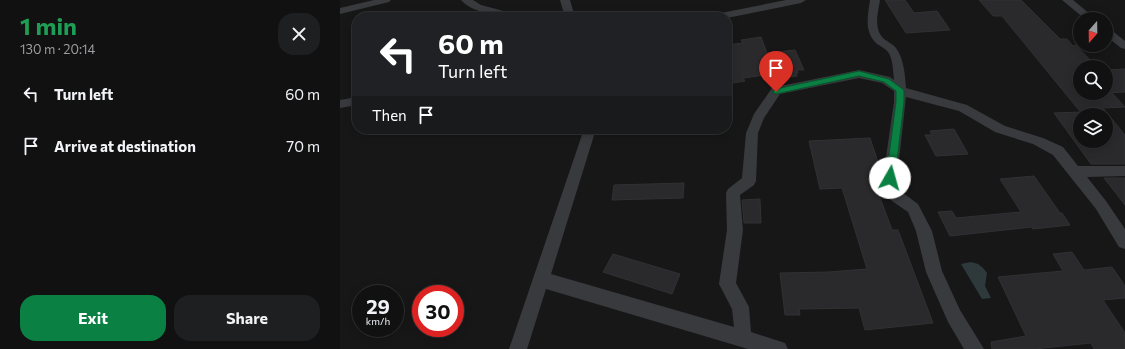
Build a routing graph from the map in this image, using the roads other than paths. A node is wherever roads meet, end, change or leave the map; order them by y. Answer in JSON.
{"nodes":[{"id":1,"x":386,"y":0,"type":"edge"},
{"id":2,"x":466,"y":0,"type":"edge"},
{"id":3,"x":565,"y":0,"type":"edge"},
{"id":4,"x":801,"y":0,"type":"edge"},
{"id":5,"x":875,"y":0,"type":"edge"},
{"id":6,"x":1066,"y":0,"type":"edge"},
{"id":7,"x":340,"y":11,"type":"edge"},
{"id":8,"x":496,"y":12,"type":"edge"},
{"id":9,"x":569,"y":12,"type":"edge"},
{"id":10,"x":1082,"y":12,"type":"edge"},
{"id":11,"x":732,"y":14,"type":"edge"},
{"id":12,"x":1113,"y":37,"type":"edge"},
{"id":13,"x":1125,"y":46,"type":"edge"},
{"id":14,"x":900,"y":90,"type":"junction"},
{"id":15,"x":352,"y":102,"type":"edge"},
{"id":16,"x":340,"y":104,"type":"edge"},
{"id":17,"x":588,"y":134,"type":"edge"},
{"id":18,"x":1125,"y":171,"type":"edge"},
{"id":19,"x":1074,"y":172,"type":"junction"},
{"id":20,"x":1125,"y":242,"type":"edge"},
{"id":21,"x":540,"y":279,"type":"junction"},
{"id":22,"x":741,"y":338,"type":"junction"},
{"id":23,"x":518,"y":349,"type":"edge"},
{"id":24,"x":779,"y":349,"type":"edge"},
{"id":25,"x":975,"y":349,"type":"edge"}],
"edges":[{"from":1,"to":7,"type":"street"},
{"from":2,"to":8,"type":"street"},
{"from":3,"to":9,"type":"street"},
{"from":4,"to":11,"type":"street"},
{"from":5,"to":14,"type":"street"},
{"from":6,"to":10,"type":"street"},
{"from":12,"to":13,"type":"street"},
{"from":14,"to":19,"type":"street"},
{"from":14,"to":22,"type":"street"},
{"from":14,"to":25,"type":"street"},
{"from":15,"to":16,"type":"street"},
{"from":17,"to":21,"type":"street"},
{"from":18,"to":19,"type":"street"},
{"from":19,"to":20,"type":"street"},
{"from":21,"to":22,"type":"street"},
{"from":21,"to":23,"type":"street"},
{"from":22,"to":24,"type":"street"}]}
